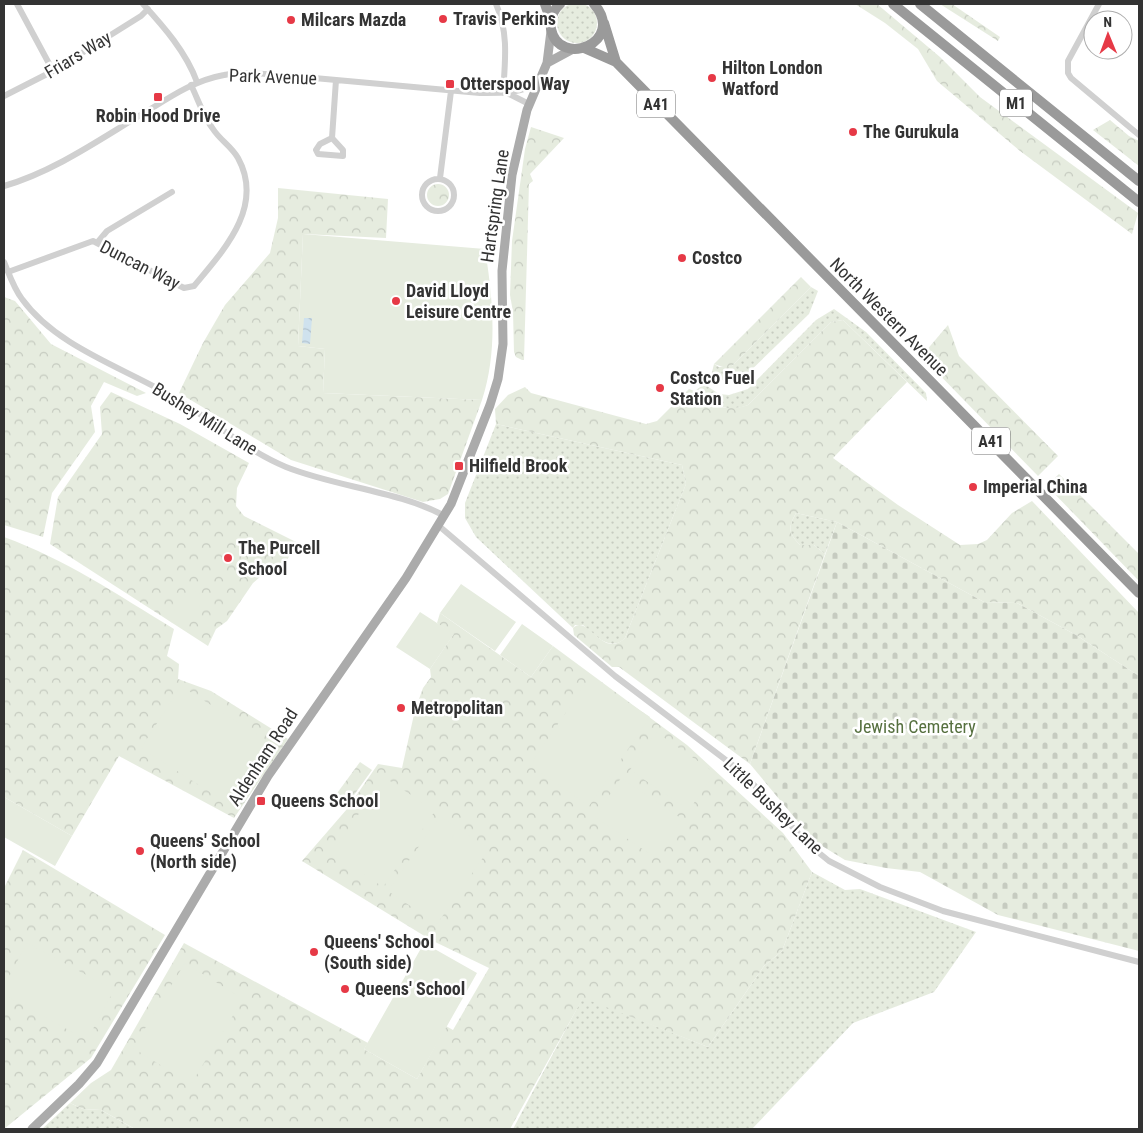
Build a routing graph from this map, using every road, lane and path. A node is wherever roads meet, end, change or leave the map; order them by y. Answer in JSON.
{"nodes":[{"id":1,"x":17,"y":4,"type":"edge"},
{"id":2,"x":496,"y":4,"type":"edge"},
{"id":3,"x":544,"y":4,"type":"edge"},
{"id":4,"x":560,"y":4,"type":"edge"},
{"id":5,"x":594,"y":4,"type":"edge"},
{"id":6,"x":602,"y":4,"type":"edge"},
{"id":7,"x":893,"y":4,"type":"edge"},
{"id":8,"x":920,"y":4,"type":"edge"},
{"id":9,"x":1099,"y":4,"type":"edge"},
{"id":10,"x":146,"y":6,"type":"edge"},
{"id":11,"x":603,"y":18,"type":"junction"},
{"id":12,"x":551,"y":24,"type":"junction"},
{"id":13,"x":578,"y":49,"type":"junction"},
{"id":14,"x":616,"y":62,"type":"junction"},
{"id":15,"x":547,"y":63,"type":"junction"},
{"id":16,"x":54,"y":71,"type":"junction"},
{"id":17,"x":336,"y":80,"type":"junction"},
{"id":18,"x":538,"y":82,"type":"junction"},
{"id":19,"x":194,"y":83,"type":"junction"},
{"id":20,"x":451,"y":91,"type":"junction"},
{"id":21,"x":506,"y":93,"type":"junction"},
{"id":22,"x":4,"y":96,"type":"edge"},
{"id":23,"x":529,"y":104,"type":"junction"},
{"id":24,"x":1139,"y":135,"type":"edge"},
{"id":25,"x":332,"y":138,"type":"dead end"},
{"id":26,"x":440,"y":178,"type":"junction"},
{"id":27,"x":1139,"y":181,"type":"edge"},
{"id":28,"x":4,"y":186,"type":"edge"},
{"id":29,"x":172,"y":192,"type":"dead end"},
{"id":30,"x":1139,"y":202,"type":"edge"},
{"id":31,"x":97,"y":243,"type":"junction"},
{"id":32,"x":4,"y":262,"type":"edge"},
{"id":33,"x":8,"y":272,"type":"junction"},
{"id":34,"x":445,"y":516,"type":"junction"},
{"id":35,"x":440,"y":526,"type":"junction"},
{"id":36,"x":1139,"y":594,"type":"edge"},
{"id":37,"x":1139,"y":962,"type":"edge"},
{"id":38,"x":32,"y":1129,"type":"edge"}],
"edges":[{"from":1,"to":16,"type":"street"},
{"from":2,"to":21,"type":"street"},
{"from":3,"to":12,"type":"highway"},
{"from":4,"to":12,"type":"highway"},
{"from":5,"to":11,"type":"highway","name":"North Western Avenue"},
{"from":6,"to":11,"type":"main road"},
{"from":7,"to":30,"type":"highway","number":"M1"},
{"from":8,"to":27,"type":"highway","number":"M1"},
{"from":9,"to":24,"type":"street"},
{"from":10,"to":16,"type":"street","name":"Friars Way"},
{"from":10,"to":19,"type":"street"},
{"from":11,"to":13,"type":"highway"},
{"from":11,"to":14,"type":"highway","name":"North Western Avenue","number":"A41"},
{"from":12,"to":13,"type":"highway","name":"North Western Avenue"},
{"from":12,"to":15,"type":"main road","name":"Hartspring Lane"},
{"from":13,"to":14,"type":"highway","name":"North Western Avenue","number":"A41"},
{"from":13,"to":15,"type":"main road"},
{"from":14,"to":36,"type":"highway","name":"North Western Avenue","number":"A41"},
{"from":15,"to":18,"type":"main road","name":"Hartspring Lane"},
{"from":16,"to":22,"type":"street","name":"Friars Way"},
{"from":17,"to":19,"type":"street","name":"Park Avenue"},
{"from":17,"to":20,"type":"street","name":"Park Avenue"},
{"from":17,"to":25,"type":"street"},
{"from":18,"to":21,"type":"street","name":"Park Avenue"},
{"from":18,"to":23,"type":"main road","name":"Hartspring Lane"},
{"from":19,"to":28,"type":"street","name":"Park Avenue"},
{"from":19,"to":31,"type":"street","name":"Duncan Way"},
{"from":20,"to":21,"type":"street","name":"Park Avenue"},
{"from":20,"to":26,"type":"street"},
{"from":21,"to":23,"type":"street","name":"Park Avenue"},
{"from":23,"to":34,"type":"main road","name":"Hartspring Lane"},
{"from":26,"to":26,"type":"street"},
{"from":29,"to":31,"type":"street"},
{"from":31,"to":33,"type":"street","name":"Duncan Way"},
{"from":32,"to":33,"type":"street","name":"Bushey Mill Lane"},
{"from":33,"to":34,"type":"street","name":"Bushey Mill Lane"},
{"from":34,"to":35,"type":"main road","name":"Hartspring Lane"},
{"from":35,"to":37,"type":"street","name":"Little Bushey Lane"},
{"from":35,"to":38,"type":"main road","name":"Aldenham Road"}]}
